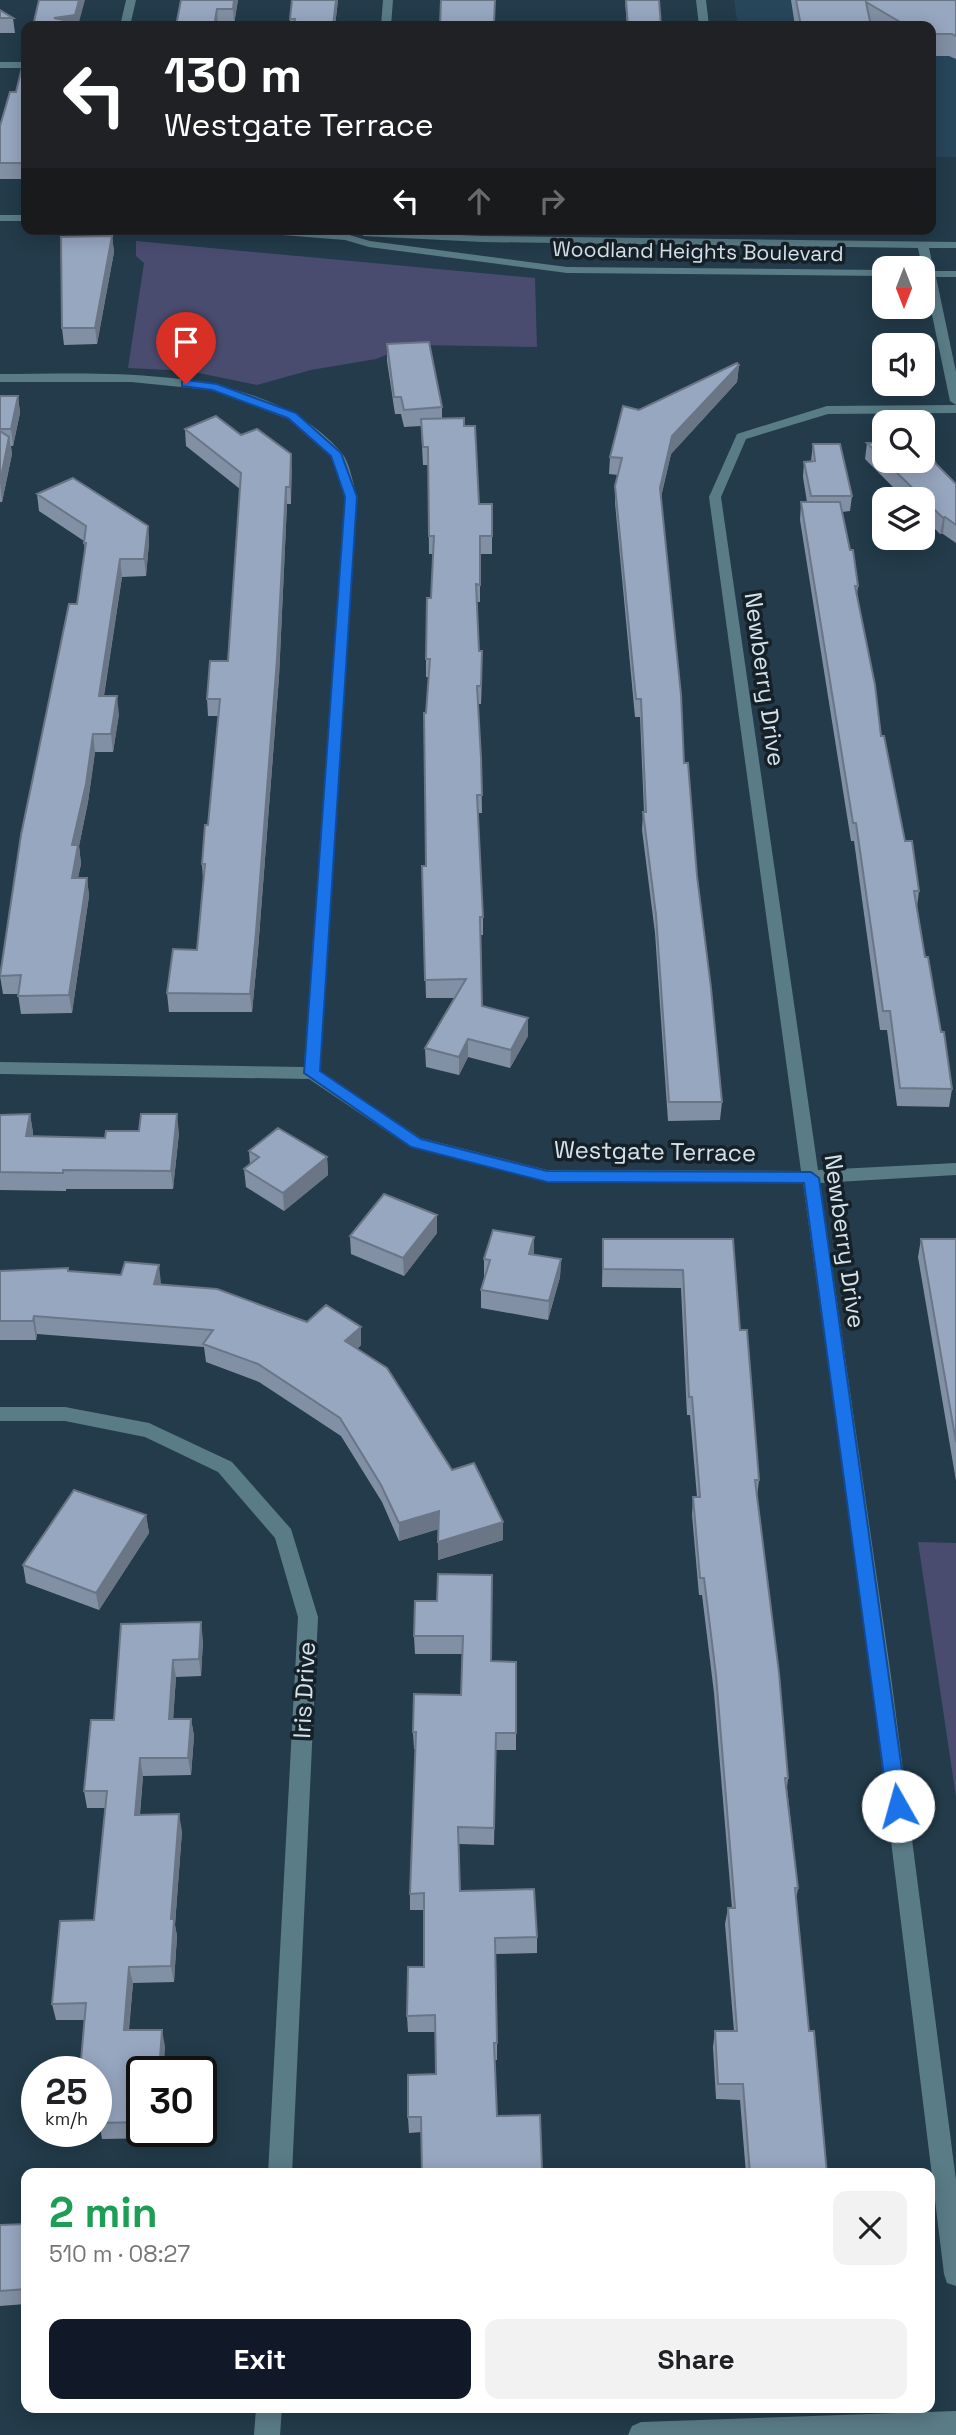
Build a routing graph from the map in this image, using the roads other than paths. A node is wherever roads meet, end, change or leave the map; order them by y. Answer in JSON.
{"nodes":[{"id":1,"x":131,"y":0,"type":"edge"},
{"id":2,"x":388,"y":0,"type":"edge"},
{"id":3,"x":701,"y":0,"type":"edge"},
{"id":4,"x":126,"y":21,"type":"edge"},
{"id":5,"x":386,"y":21,"type":"edge"},
{"id":6,"x":704,"y":21,"type":"edge"},
{"id":7,"x":0,"y":65,"type":"edge"},
{"id":8,"x":21,"y":65,"type":"edge"},
{"id":9,"x":0,"y":218,"type":"edge"},
{"id":10,"x":21,"y":218,"type":"edge"},
{"id":11,"x":352,"y":235,"type":"edge"},
{"id":12,"x":409,"y":235,"type":"edge"},
{"id":13,"x":923,"y":245,"type":"junction"},
{"id":14,"x":956,"y":245,"type":"edge"},
{"id":15,"x":733,"y":251,"type":"edge"},
{"id":16,"x":924,"y":256,"type":"edge"},
{"id":17,"x":872,"y":271,"type":"edge"},
{"id":18,"x":935,"y":274,"type":"edge"},
{"id":19,"x":956,"y":274,"type":"edge"},
{"id":20,"x":935,"y":315,"type":"edge"},
{"id":21,"x":0,"y":378,"type":"edge"},
{"id":22,"x":956,"y":401,"type":"edge"},
{"id":23,"x":956,"y":409,"type":"edge"},
{"id":24,"x":0,"y":1068,"type":"edge"},
{"id":25,"x":312,"y":1073,"type":"junction"},
{"id":26,"x":956,"y":1169,"type":"edge"},
{"id":27,"x":811,"y":1178,"type":"junction"},
{"id":28,"x":0,"y":1414,"type":"edge"},
{"id":29,"x":280,"y":2168,"type":"edge"},
{"id":30,"x":956,"y":2274,"type":"edge"},
{"id":31,"x":269,"y":2413,"type":"edge"},
{"id":32,"x":956,"y":2424,"type":"edge"},
{"id":33,"x":267,"y":2435,"type":"edge"},
{"id":34,"x":642,"y":2435,"type":"edge"}],
"edges":[{"from":1,"to":4,"type":"street"},
{"from":2,"to":5,"type":"street"},
{"from":3,"to":6,"type":"street"},
{"from":7,"to":8,"type":"street"},
{"from":9,"to":10,"type":"street"},
{"from":11,"to":15,"type":"street","name":"Woodland Heights Boulevard"},
{"from":12,"to":15,"type":"street","name":"Woodland Heights Boulevard"},
{"from":13,"to":14,"type":"street","name":"Woodland Heights Boulevard"},
{"from":13,"to":15,"type":"street","name":"Woodland Heights Boulevard"},
{"from":13,"to":16,"type":"street"},
{"from":15,"to":17,"type":"street","name":"Woodland Heights Boulevard"},
{"from":18,"to":19,"type":"street"},
{"from":20,"to":22,"type":"street"},
{"from":21,"to":25,"type":"street"},
{"from":23,"to":27,"type":"street","name":"Newberry Drive"},
{"from":24,"to":25,"type":"street"},
{"from":25,"to":27,"type":"street","name":"Westgate Terrace"},
{"from":26,"to":27,"type":"street","name":"Westgate Terrace"},
{"from":27,"to":30,"type":"street","name":"Newberry Drive"},
{"from":28,"to":29,"type":"street","name":"Iris Drive"},
{"from":31,"to":33,"type":"street"},
{"from":32,"to":34,"type":"street"}]}
